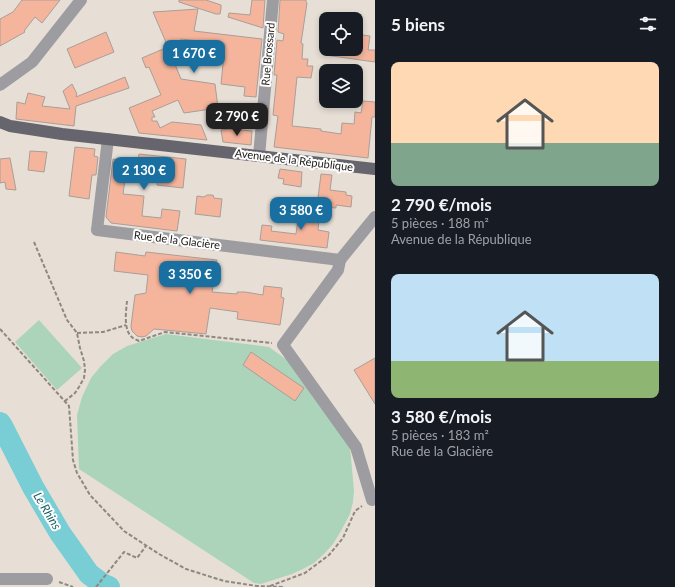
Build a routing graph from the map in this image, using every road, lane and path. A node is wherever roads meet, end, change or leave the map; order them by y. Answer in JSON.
{"nodes":[{"id":1,"x":81,"y":0,"type":"edge"},
{"id":2,"x":273,"y":0,"type":"edge"},
{"id":3,"x":0,"y":85,"type":"edge"},
{"id":4,"x":0,"y":122,"type":"edge"},
{"id":5,"x":108,"y":139,"type":"junction"},
{"id":6,"x":259,"y":156,"type":"junction"},
{"id":7,"x":375,"y":169,"type":"edge"},
{"id":8,"x":375,"y":217,"type":"edge"},
{"id":9,"x":34,"y":242,"type":"dead end"},
{"id":10,"x":340,"y":260,"type":"junction"},
{"id":11,"x":127,"y":302,"type":"dead end"},
{"id":12,"x":126,"y":325,"type":"junction"},
{"id":13,"x":0,"y":329,"type":"edge"},
{"id":14,"x":77,"y":333,"type":"junction"},
{"id":15,"x":283,"y":345,"type":"junction"},
{"id":16,"x":65,"y":401,"type":"junction"},
{"id":17,"x":372,"y":500,"type":"joint"},
{"id":18,"x":146,"y":546,"type":"junction"},
{"id":19,"x":47,"y":578,"type":"joint"},
{"id":20,"x":0,"y":579,"type":"edge"},
{"id":21,"x":269,"y":586,"type":"edge"},
{"id":22,"x":73,"y":587,"type":"edge"},
{"id":23,"x":96,"y":587,"type":"edge"},
{"id":24,"x":285,"y":587,"type":"edge"}],
"edges":[{"from":1,"to":3,"type":"street"},
{"from":2,"to":6,"type":"street","name":"Rue Brossard"},
{"from":4,"to":5,"type":"main road","name":"Avenue de la République"},
{"from":5,"to":6,"type":"main road","name":"Avenue de la République"},
{"from":5,"to":10,"type":"street","name":"Rue de la Glacière"},
{"from":6,"to":7,"type":"main road","name":"Avenue de la République"},
{"from":8,"to":10,"type":"street"},
{"from":9,"to":14,"type":"path"},
{"from":10,"to":15,"type":"street"},
{"from":11,"to":12,"type":"path"},
{"from":12,"to":14,"type":"path"},
{"from":12,"to":15,"type":"path"},
{"from":13,"to":16,"type":"path"},
{"from":14,"to":16,"type":"path"},
{"from":15,"to":17,"type":"street"},
{"from":16,"to":18,"type":"path"},
{"from":17,"to":21,"type":"path"},
{"from":18,"to":21,"type":"path"},
{"from":18,"to":23,"type":"path"},
{"from":19,"to":20,"type":"street"},
{"from":19,"to":22,"type":"path"},
{"from":21,"to":24,"type":"path"}]}
